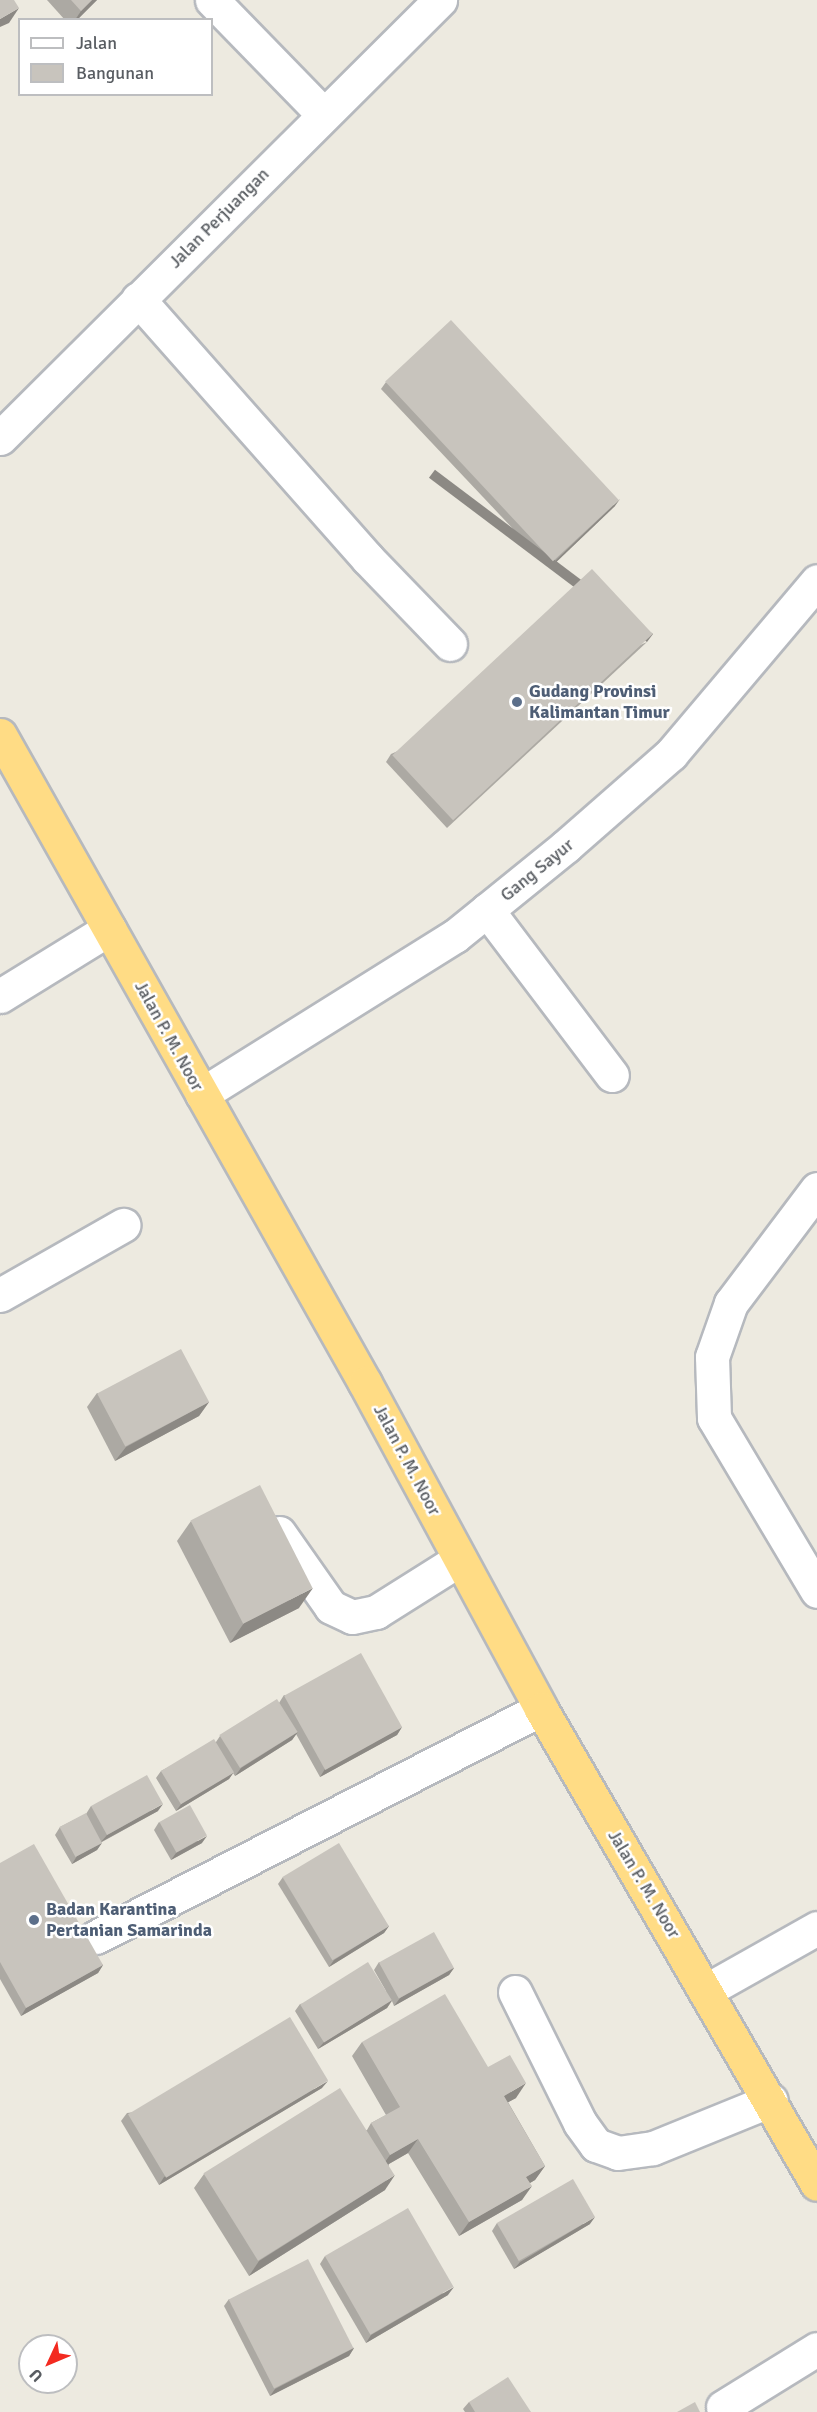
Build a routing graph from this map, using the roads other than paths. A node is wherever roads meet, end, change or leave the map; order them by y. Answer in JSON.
{"nodes":[{"id":1,"x":212,"y":0,"type":"edge"},
{"id":2,"x":440,"y":0,"type":"edge"},
{"id":3,"x":323,"y":114,"type":"junction"},
{"id":4,"x":138,"y":298,"type":"junction"},
{"id":5,"x":0,"y":438,"type":"edge"},
{"id":6,"x":817,"y":581,"type":"edge"},
{"id":7,"x":450,"y":644,"type":"dead end"},
{"id":8,"x":0,"y":735,"type":"edge"},
{"id":9,"x":487,"y":910,"type":"junction"},
{"id":10,"x":109,"y":929,"type":"junction"},
{"id":11,"x":0,"y":996,"type":"edge"},
{"id":12,"x":612,"y":1075,"type":"dead end"},
{"id":13,"x":202,"y":1095,"type":"junction"},
{"id":14,"x":817,"y":1189,"type":"edge"},
{"id":15,"x":123,"y":1225,"type":"dead end"},
{"id":16,"x":0,"y":1295,"type":"edge"},
{"id":17,"x":266,"y":1515,"type":"edge"},
{"id":18,"x":460,"y":1559,"type":"junction"},
{"id":19,"x":817,"y":1591,"type":"edge"},
{"id":20,"x":541,"y":1709,"type":"junction"},
{"id":21,"x":817,"y":1928,"type":"edge"},
{"id":22,"x":96,"y":1937,"type":"dead end"},
{"id":23,"x":707,"y":1990,"type":"junction"},
{"id":24,"x":515,"y":1992,"type":"dead end"},
{"id":25,"x":771,"y":2100,"type":"junction"},
{"id":26,"x":817,"y":2184,"type":"edge"},
{"id":27,"x":817,"y":2349,"type":"edge"},
{"id":28,"x":723,"y":2408,"type":"dead end"}],
"edges":[{"from":1,"to":3,"type":"street"},
{"from":2,"to":3,"type":"street","name":"Jalan Perjuangan"},
{"from":3,"to":4,"type":"street","name":"Jalan Perjuangan"},
{"from":4,"to":5,"type":"street","name":"Jalan Perjuangan"},
{"from":4,"to":7,"type":"street"},
{"from":6,"to":9,"type":"street","name":"Gang Sayur"},
{"from":8,"to":10,"type":"highway","name":"Jalan P. M. Noor"},
{"from":9,"to":12,"type":"street"},
{"from":9,"to":13,"type":"street","name":"Gang Sayur"},
{"from":10,"to":11,"type":"street"},
{"from":10,"to":13,"type":"highway","name":"Jalan P. M. Noor"},
{"from":13,"to":18,"type":"highway","name":"Jalan P. M. Noor"},
{"from":14,"to":19,"type":"street"},
{"from":15,"to":16,"type":"street"},
{"from":17,"to":18,"type":"street"},
{"from":18,"to":20,"type":"highway","name":"Jalan P. M. Noor"},
{"from":20,"to":22,"type":"street"},
{"from":20,"to":23,"type":"highway","name":"Jalan P. M. Noor"},
{"from":21,"to":23,"type":"street"},
{"from":23,"to":25,"type":"highway","name":"Jalan P. M. Noor"},
{"from":24,"to":25,"type":"street"},
{"from":25,"to":26,"type":"highway","name":"Jalan P. M. Noor"},
{"from":27,"to":28,"type":"street"}]}
